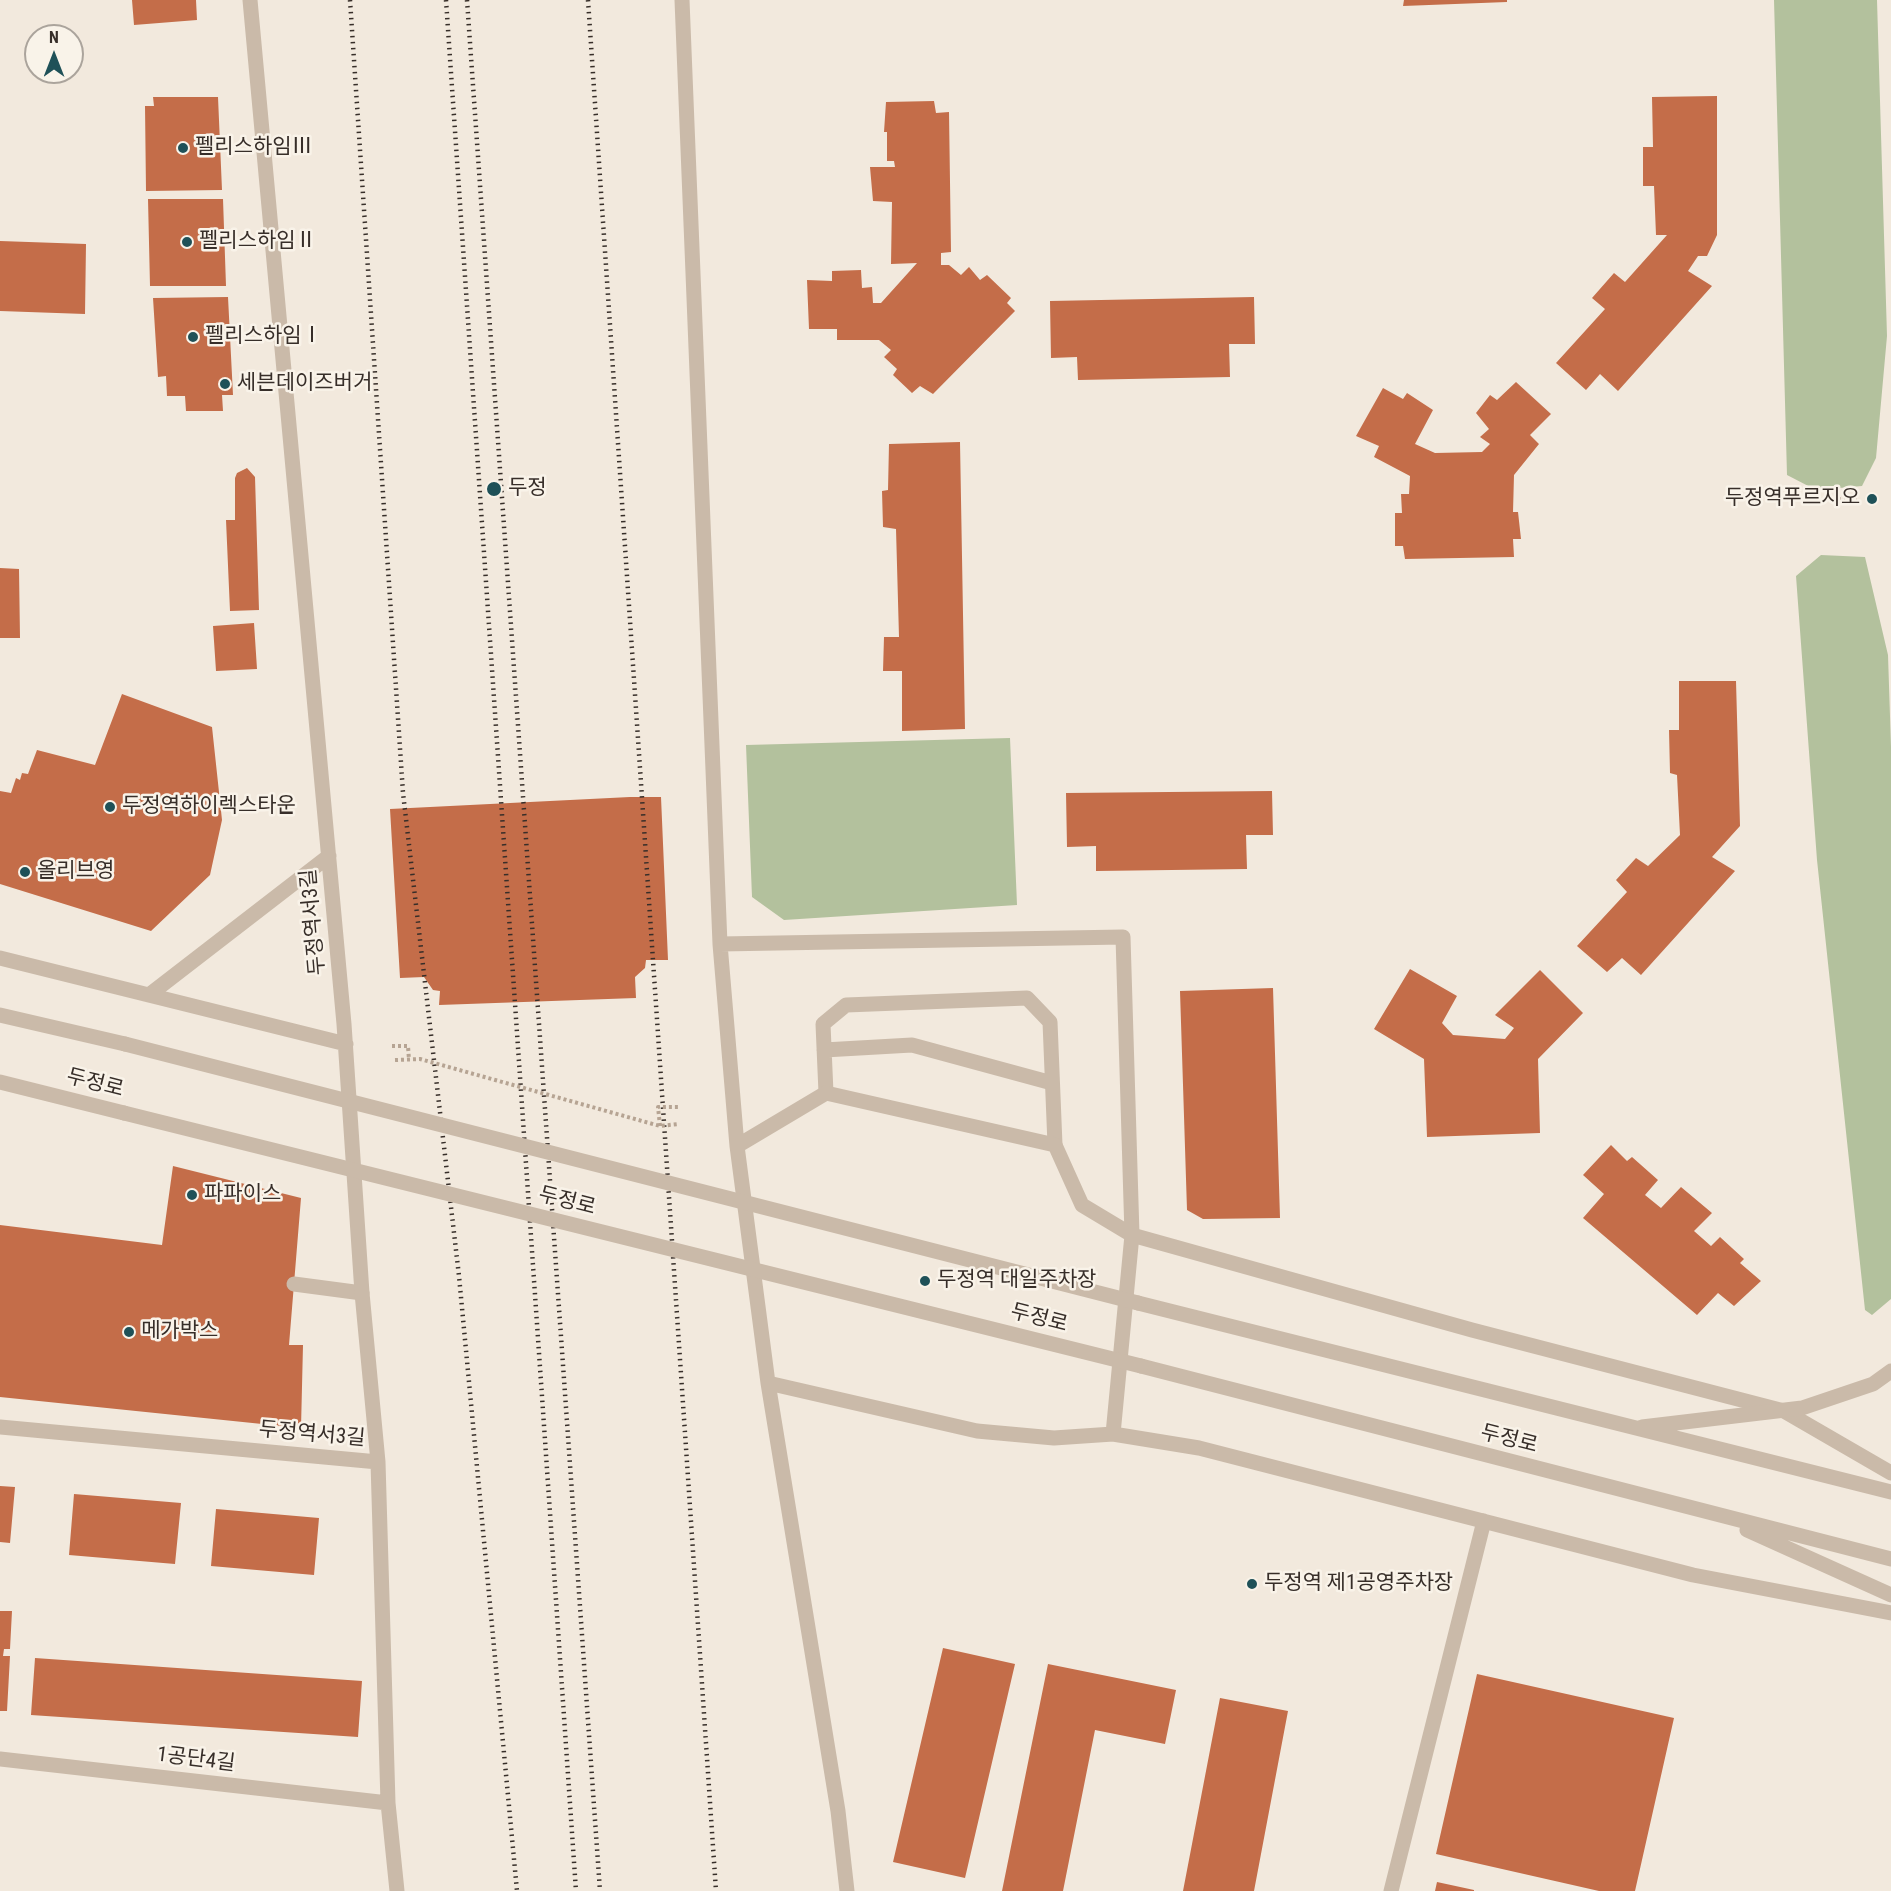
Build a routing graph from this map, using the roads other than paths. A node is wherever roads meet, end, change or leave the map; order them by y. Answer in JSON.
{"nodes":[{"id":1,"x":250,"y":0,"type":"edge"},
{"id":2,"x":682,"y":0,"type":"edge"},
{"id":3,"x":329,"y":856,"type":"junction"},
{"id":4,"x":720,"y":945,"type":"junction"},
{"id":5,"x":0,"y":958,"type":"edge"},
{"id":6,"x":149,"y":995,"type":"junction"},
{"id":7,"x":0,"y":1015,"type":"edge"},
{"id":8,"x":346,"y":1044,"type":"junction"},
{"id":9,"x":824,"y":1050,"type":"junction"},
{"id":10,"x":0,"y":1082,"type":"edge"},
{"id":11,"x":1052,"y":1083,"type":"junction"},
{"id":12,"x":826,"y":1093,"type":"junction"},
{"id":13,"x":1055,"y":1145,"type":"junction"},
{"id":14,"x":737,"y":1146,"type":"junction"},
{"id":15,"x":1132,"y":1235,"type":"junction"},
{"id":16,"x":294,"y":1284,"type":"dead end"},
{"id":17,"x":362,"y":1293,"type":"junction"},
{"id":18,"x":1891,"y":1371,"type":"edge"},
{"id":19,"x":768,"y":1383,"type":"junction"},
{"id":20,"x":1784,"y":1411,"type":"junction"},
{"id":21,"x":0,"y":1427,"type":"edge"},
{"id":22,"x":1631,"y":1428,"type":"junction"},
{"id":23,"x":1113,"y":1434,"type":"junction"},
{"id":24,"x":378,"y":1462,"type":"junction"},
{"id":25,"x":1891,"y":1473,"type":"edge"},
{"id":26,"x":1891,"y":1492,"type":"edge"},
{"id":27,"x":1703,"y":1511,"type":"junction"},
{"id":28,"x":1484,"y":1521,"type":"junction"},
{"id":29,"x":1891,"y":1559,"type":"edge"},
{"id":30,"x":1891,"y":1595,"type":"edge"},
{"id":31,"x":1891,"y":1613,"type":"edge"},
{"id":32,"x":0,"y":1759,"type":"edge"},
{"id":33,"x":388,"y":1803,"type":"junction"},
{"id":34,"x":397,"y":1891,"type":"edge"},
{"id":35,"x":848,"y":1891,"type":"edge"},
{"id":36,"x":1391,"y":1891,"type":"edge"}],
"edges":[{"from":1,"to":3,"type":"street","name":"두정역서3길"},
{"from":2,"to":4,"type":"street"},
{"from":3,"to":6,"type":"street"},
{"from":3,"to":8,"type":"street","name":"두정역서3길"},
{"from":4,"to":14,"type":"street"},
{"from":4,"to":15,"type":"street"},
{"from":5,"to":6,"type":"street"},
{"from":6,"to":8,"type":"street"},
{"from":7,"to":22,"type":"street","name":"두정로","bridge":true},
{"from":8,"to":17,"type":"street","name":"두정역서3길"},
{"from":9,"to":11,"type":"street"},
{"from":9,"to":11,"type":"street"},
{"from":9,"to":12,"type":"street"},
{"from":10,"to":27,"type":"street","name":"두정로","bridge":true},
{"from":11,"to":13,"type":"street"},
{"from":12,"to":13,"type":"street"},
{"from":12,"to":14,"type":"street"},
{"from":13,"to":15,"type":"street"},
{"from":14,"to":19,"type":"street"},
{"from":15,"to":20,"type":"street"},
{"from":15,"to":23,"type":"street"},
{"from":16,"to":17,"type":"street"},
{"from":17,"to":24,"type":"street","name":"두정역서3길"},
{"from":18,"to":20,"type":"street"},
{"from":19,"to":23,"type":"street"},
{"from":19,"to":35,"type":"street"},
{"from":20,"to":22,"type":"street"},
{"from":20,"to":25,"type":"street"},
{"from":21,"to":24,"type":"street","name":"두정역서3길"},
{"from":22,"to":26,"type":"street","name":"두정로"},
{"from":23,"to":28,"type":"street"},
{"from":24,"to":33,"type":"street"},
{"from":27,"to":29,"type":"street","name":"두정로"},
{"from":27,"to":30,"type":"street"},
{"from":28,"to":31,"type":"street"},
{"from":28,"to":36,"type":"street"},
{"from":32,"to":33,"type":"street","name":"1공단4길"},
{"from":33,"to":34,"type":"street"}]}
